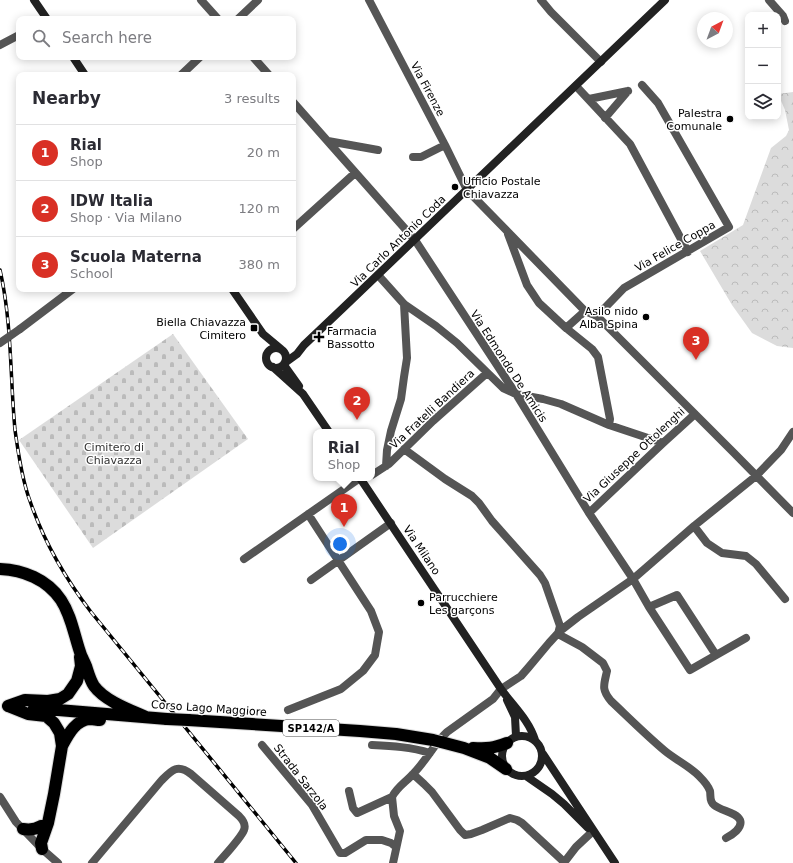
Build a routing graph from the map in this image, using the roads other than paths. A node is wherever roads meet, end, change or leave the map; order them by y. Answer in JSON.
{"nodes":[{"id":1,"x":34,"y":0,"type":"edge"},
{"id":2,"x":201,"y":0,"type":"edge"},
{"id":3,"x":258,"y":0,"type":"edge"},
{"id":4,"x":370,"y":0,"type":"edge"},
{"id":5,"x":541,"y":0,"type":"edge"},
{"id":6,"x":665,"y":0,"type":"edge"},
{"id":7,"x":770,"y":0,"type":"edge"},
{"id":8,"x":45,"y":16,"type":"edge"},
{"id":9,"x":215,"y":16,"type":"edge"},
{"id":10,"x":241,"y":16,"type":"edge"},
{"id":11,"x":785,"y":21,"type":"dead end"},
{"id":12,"x":16,"y":37,"type":"edge"},
{"id":13,"x":0,"y":45,"type":"edge"},
{"id":14,"x":75,"y":60,"type":"edge"},
{"id":15,"x":197,"y":60,"type":"edge"},
{"id":16,"x":256,"y":60,"type":"edge"},
{"id":17,"x":601,"y":62,"type":"junction"},
{"id":18,"x":83,"y":72,"type":"edge"},
{"id":19,"x":184,"y":72,"type":"edge"},
{"id":20,"x":266,"y":72,"type":"edge"},
{"id":21,"x":576,"y":86,"type":"junction"},
{"id":22,"x":642,"y":86,"type":"dead end"},
{"id":23,"x":589,"y":99,"type":"junction"},
{"id":24,"x":296,"y":105,"type":"edge"},
{"id":25,"x":605,"y":118,"type":"junction"},
{"id":26,"x":328,"y":141,"type":"junction"},
{"id":27,"x":445,"y":145,"type":"junction"},
{"id":28,"x":378,"y":150,"type":"dead end"},
{"id":29,"x":412,"y":157,"type":"dead end"},
{"id":30,"x":355,"y":173,"type":"junction"},
{"id":31,"x":467,"y":190,"type":"junction"},
{"id":32,"x":296,"y":226,"type":"edge"},
{"id":33,"x":507,"y":231,"type":"junction"},
{"id":34,"x":415,"y":240,"type":"junction"},
{"id":35,"x":688,"y":252,"type":"junction"},
{"id":36,"x":378,"y":275,"type":"junction"},
{"id":37,"x":69,"y":292,"type":"edge"},
{"id":38,"x":234,"y":292,"type":"edge"},
{"id":39,"x":404,"y":304,"type":"junction"},
{"id":40,"x":585,"y":311,"type":"junction"},
{"id":41,"x":597,"y":316,"type":"junction"},
{"id":42,"x":566,"y":328,"type":"junction"},
{"id":43,"x":263,"y":334,"type":"junction"},
{"id":44,"x":0,"y":343,"type":"edge"},
{"id":45,"x":304,"y":345,"type":"junction"},
{"id":46,"x":282,"y":349,"type":"junction"},
{"id":47,"x":267,"y":353,"type":"junction"},
{"id":48,"x":285,"y":364,"type":"junction"},
{"id":49,"x":272,"y":367,"type":"junction"},
{"id":50,"x":487,"y":373,"type":"junction"},
{"id":51,"x":303,"y":394,"type":"junction"},
{"id":52,"x":516,"y":394,"type":"junction"},
{"id":53,"x":695,"y":414,"type":"junction"},
{"id":54,"x":609,"y":425,"type":"junction"},
{"id":55,"x":327,"y":429,"type":"edge"},
{"id":56,"x":793,"y":432,"type":"edge"},
{"id":57,"x":662,"y":443,"type":"junction"},
{"id":58,"x":404,"y":449,"type":"junction"},
{"id":59,"x":386,"y":466,"type":"junction"},
{"id":60,"x":375,"y":473,"type":"edge"},
{"id":61,"x":756,"y":476,"type":"junction"},
{"id":62,"x":360,"y":481,"type":"edge"},
{"id":63,"x":364,"y":481,"type":"edge"},
{"id":64,"x":589,"y":513,"type":"junction"},
{"id":65,"x":308,"y":514,"type":"junction"},
{"id":66,"x":793,"y":514,"type":"edge"},
{"id":67,"x":391,"y":523,"type":"junction"},
{"id":68,"x":694,"y":526,"type":"junction"},
{"id":69,"x":244,"y":559,"type":"dead end"},
{"id":70,"x":339,"y":560,"type":"junction"},
{"id":71,"x":0,"y":569,"type":"edge"},
{"id":72,"x":633,"y":579,"type":"junction"},
{"id":73,"x":311,"y":580,"type":"dead end"},
{"id":74,"x":785,"y":599,"type":"dead end"},
{"id":75,"x":649,"y":607,"type":"junction"},
{"id":76,"x":558,"y":634,"type":"junction"},
{"id":77,"x":746,"y":638,"type":"dead end"},
{"id":78,"x":80,"y":652,"type":"junction"},
{"id":79,"x":716,"y":655,"type":"junction"},
{"id":80,"x":503,"y":691,"type":"junction"},
{"id":81,"x":4,"y":706,"type":"edge"},
{"id":82,"x":288,"y":710,"type":"dead end"},
{"id":83,"x":134,"y":716,"type":"junction"},
{"id":84,"x":146,"y":717,"type":"junction"},
{"id":85,"x":511,"y":740,"type":"junction"},
{"id":86,"x":535,"y":740,"type":"junction"},
{"id":87,"x":372,"y":744,"type":"dead end"},
{"id":88,"x":262,"y":745,"type":"dead end"},
{"id":89,"x":62,"y":746,"type":"junction"},
{"id":90,"x":464,"y":748,"type":"junction"},
{"id":91,"x":430,"y":753,"type":"junction"},
{"id":92,"x":543,"y":754,"type":"junction"},
{"id":93,"x":506,"y":769,"type":"junction"},
{"id":94,"x":413,"y":774,"type":"junction"},
{"id":95,"x":526,"y":776,"type":"junction"},
{"id":96,"x":349,"y":791,"type":"dead end"},
{"id":97,"x":0,"y":797,"type":"edge"},
{"id":98,"x":392,"y":797,"type":"junction"},
{"id":99,"x":50,"y":810,"type":"junction"},
{"id":100,"x":41,"y":826,"type":"junction"},
{"id":101,"x":23,"y":830,"type":"junction"},
{"id":102,"x":592,"y":832,"type":"junction"},
{"id":103,"x":726,"y":838,"type":"dead end"},
{"id":104,"x":39,"y":843,"type":"junction"},
{"id":105,"x":602,"y":843,"type":"junction"},
{"id":106,"x":396,"y":847,"type":"junction"},
{"id":107,"x":58,"y":863,"type":"edge"},
{"id":108,"x":92,"y":863,"type":"edge"},
{"id":109,"x":218,"y":863,"type":"edge"},
{"id":110,"x":393,"y":863,"type":"edge"},
{"id":111,"x":616,"y":863,"type":"edge"}],
"edges":[{"from":1,"to":8,"type":"main road"},
{"from":2,"to":9,"type":"street"},
{"from":3,"to":10,"type":"street"},
{"from":4,"to":27,"type":"street","name":"Via Firenze"},
{"from":5,"to":17,"type":"street"},
{"from":6,"to":17,"type":"main road","name":"Via Carlo Antonio Coda"},
{"from":7,"to":11,"type":"street"},
{"from":12,"to":13,"type":"street"},
{"from":14,"to":18,"type":"main road"},
{"from":15,"to":19,"type":"street"},
{"from":16,"to":20,"type":"street"},
{"from":17,"to":21,"type":"main road","name":"Via Carlo Antonio Coda"},
{"from":21,"to":23,"type":"street"},
{"from":21,"to":31,"type":"main road","name":"Via Carlo Antonio Coda"},
{"from":22,"to":35,"type":"street","name":"Via Felice Coppa"},
{"from":23,"to":25,"type":"street"},
{"from":23,"to":25,"type":"street"},
{"from":24,"to":26,"type":"street","name":"Via Edmondo De Amicis"},
{"from":25,"to":35,"type":"street"},
{"from":26,"to":28,"type":"street"},
{"from":26,"to":30,"type":"street","name":"Via Edmondo De Amicis"},
{"from":27,"to":29,"type":"street"},
{"from":27,"to":31,"type":"street","name":"Via Firenze"},
{"from":30,"to":32,"type":"street"},
{"from":30,"to":34,"type":"street","name":"Via Edmondo De Amicis"},
{"from":31,"to":33,"type":"street"},
{"from":31,"to":34,"type":"main road","name":"Via Carlo Antonio Coda"},
{"from":33,"to":40,"type":"street"},
{"from":33,"to":42,"type":"street"},
{"from":34,"to":36,"type":"main road","name":"Via Carlo Antonio Coda"},
{"from":34,"to":52,"type":"street","name":"Via Edmondo De Amicis"},
{"from":35,"to":41,"type":"street","name":"Via Felice Coppa"},
{"from":36,"to":39,"type":"street"},
{"from":36,"to":45,"type":"main road","name":"Via Carlo Antonio Coda"},
{"from":37,"to":44,"type":"street","bridge":true},
{"from":38,"to":43,"type":"main road"},
{"from":39,"to":50,"type":"street"},
{"from":39,"to":59,"type":"street"},
{"from":40,"to":41,"type":"street"},
{"from":40,"to":42,"type":"street"},
{"from":41,"to":53,"type":"street"},
{"from":42,"to":54,"type":"street"},
{"from":43,"to":46,"type":"main road"},
{"from":43,"to":47,"type":"main road"},
{"from":45,"to":46,"type":"main road","name":"Via Carlo Antonio Coda"},
{"from":45,"to":48,"type":"main road","name":"Via Carlo Antonio Coda"},
{"from":46,"to":47,"type":"main road"},
{"from":46,"to":48,"type":"main road"},
{"from":47,"to":49,"type":"main road"},
{"from":48,"to":49,"type":"main road"},
{"from":48,"to":51,"type":"main road"},
{"from":49,"to":51,"type":"main road"},
{"from":50,"to":52,"type":"street"},
{"from":50,"to":58,"type":"street","name":"Via Fratelli Bandiera"},
{"from":51,"to":55,"type":"main road"},
{"from":52,"to":54,"type":"street"},
{"from":52,"to":64,"type":"street","name":"Via Edmondo De Amicis"},
{"from":53,"to":57,"type":"street","name":"Via Giuseppe Ottolenghi"},
{"from":53,"to":61,"type":"street"},
{"from":54,"to":57,"type":"street"},
{"from":56,"to":61,"type":"street"},
{"from":57,"to":64,"type":"street","name":"Via Giuseppe Ottolenghi"},
{"from":58,"to":59,"type":"street","name":"Via Fratelli Bandiera"},
{"from":58,"to":76,"type":"street"},
{"from":59,"to":60,"type":"street","name":"Via Fratelli Bandiera"},
{"from":61,"to":66,"type":"street"},
{"from":61,"to":68,"type":"street"},
{"from":62,"to":65,"type":"street"},
{"from":63,"to":67,"type":"main road","name":"Via Milano"},
{"from":64,"to":72,"type":"street","name":"Via Edmondo De Amicis"},
{"from":65,"to":69,"type":"street"},
{"from":65,"to":70,"type":"street"},
{"from":67,"to":70,"type":"street"},
{"from":67,"to":80,"type":"main road","name":"Via Milano"},
{"from":68,"to":72,"type":"street"},
{"from":68,"to":74,"type":"street"},
{"from":70,"to":73,"type":"street"},
{"from":70,"to":82,"type":"street"},
{"from":71,"to":78,"type":"highway"},
{"from":72,"to":75,"type":"street","name":"Via Edmondo De Amicis"},
{"from":72,"to":76,"type":"street"},
{"from":75,"to":79,"type":"street"},
{"from":75,"to":79,"type":"street","name":"Via Edmondo De Amicis"},
{"from":76,"to":80,"type":"street"},
{"from":76,"to":103,"type":"street"},
{"from":77,"to":79,"type":"street"},
{"from":78,"to":81,"type":"highway"},
{"from":78,"to":84,"type":"highway"},
{"from":80,"to":85,"type":"main road","name":"Via Milano"},
{"from":80,"to":86,"type":"main road","name":"Via Milano"},
{"from":80,"to":91,"type":"street"},
{"from":81,"to":83,"type":"highway","name":"Corso Lago Maggiore","number":"SP142/A"},
{"from":81,"to":89,"type":"highway"},
{"from":83,"to":84,"type":"highway","name":"Corso Lago Maggiore","number":"SP142/A"},
{"from":83,"to":89,"type":"highway"},
{"from":84,"to":90,"type":"highway","name":"Corso Lago Maggiore","number":"SP142/A","bridge":true},
{"from":85,"to":86,"type":"main road"},
{"from":85,"to":90,"type":"highway","name":"Corso Lago Maggiore","number":"SP142/A"},
{"from":85,"to":93,"type":"main road"},
{"from":86,"to":92,"type":"main road"},
{"from":87,"to":91,"type":"street"},
{"from":88,"to":106,"type":"street","name":"Strada Sarzola"},
{"from":89,"to":99,"type":"highway"},
{"from":90,"to":93,"type":"highway","name":"Corso Lago Maggiore","number":"SP142/A"},
{"from":91,"to":94,"type":"street"},
{"from":92,"to":95,"type":"main road"},
{"from":92,"to":105,"type":"main road"},
{"from":93,"to":95,"type":"main road"},
{"from":94,"to":98,"type":"street"},
{"from":94,"to":102,"type":"street"},
{"from":95,"to":102,"type":"main road"},
{"from":96,"to":98,"type":"street"},
{"from":97,"to":101,"type":"street"},
{"from":98,"to":106,"type":"street"},
{"from":99,"to":100,"type":"highway"},
{"from":99,"to":104,"type":"highway"},
{"from":100,"to":101,"type":"highway"},
{"from":100,"to":104,"type":"highway"},
{"from":101,"to":104,"type":"street"},
{"from":102,"to":105,"type":"main road"},
{"from":104,"to":107,"type":"street"},
{"from":105,"to":111,"type":"main road"},
{"from":106,"to":110,"type":"street"},
{"from":108,"to":109,"type":"street"}]}
